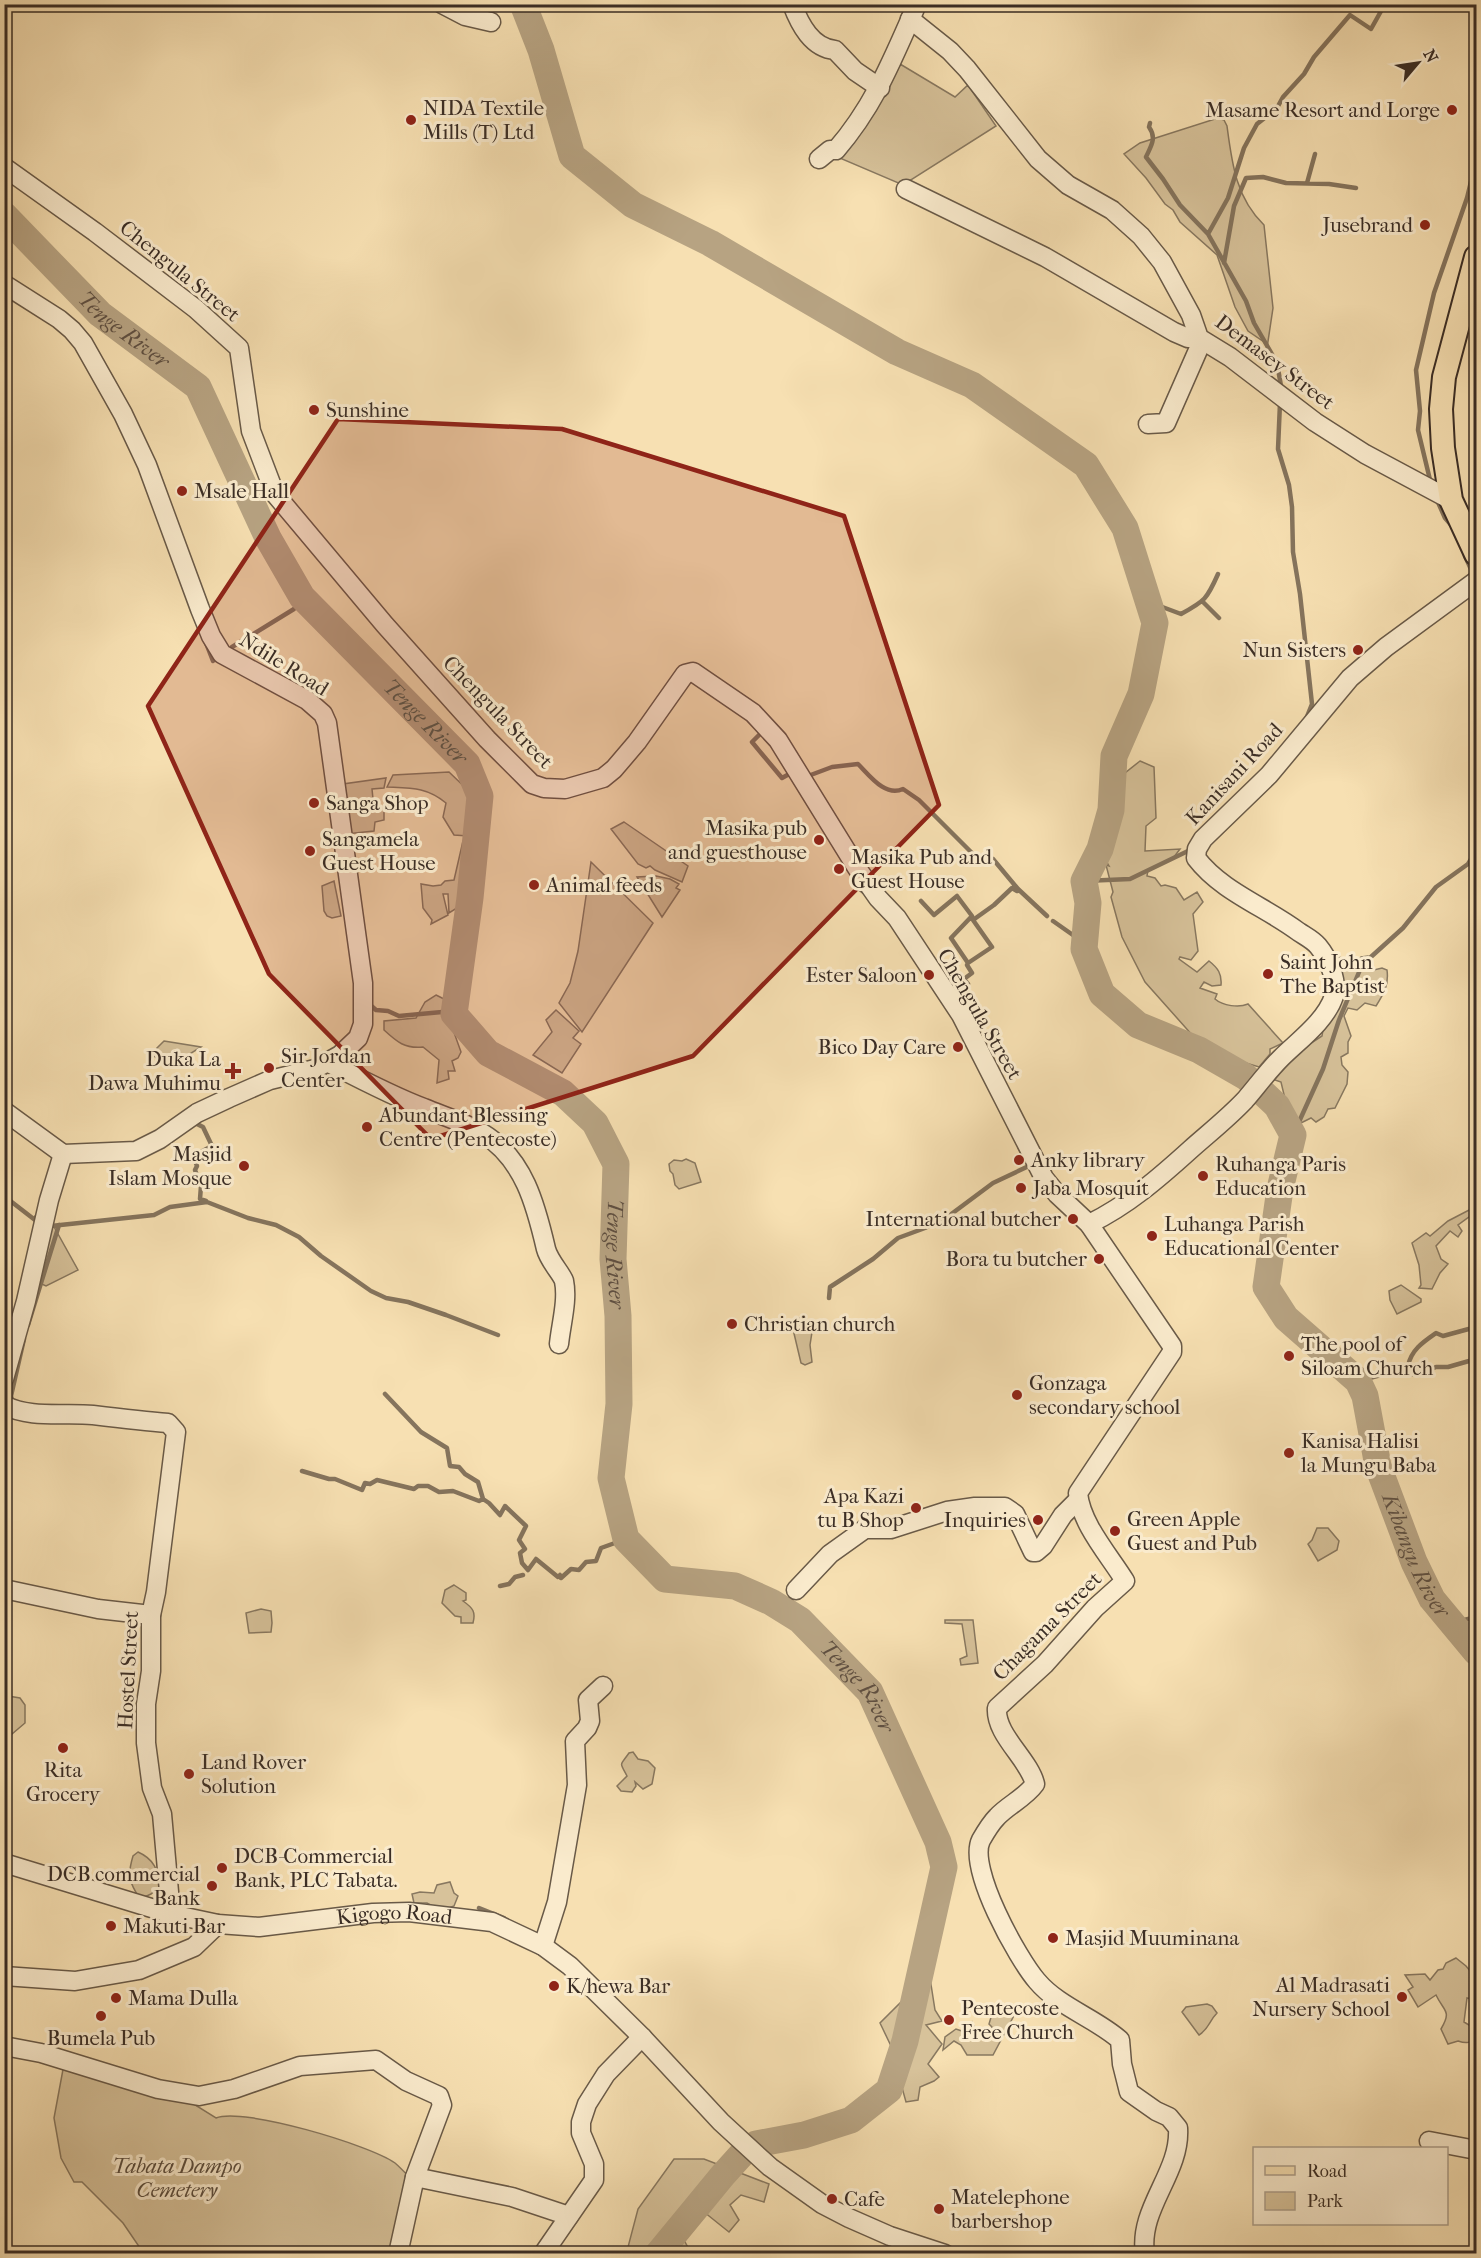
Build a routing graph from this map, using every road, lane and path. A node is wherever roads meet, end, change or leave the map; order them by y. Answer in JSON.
{"nodes":[{"id":1,"x":442,"y":4,"type":"edge"},
{"id":2,"x":792,"y":4,"type":"edge"},
{"id":3,"x":914,"y":12,"type":"edge"},
{"id":4,"x":490,"y":22,"type":"dead end"},
{"id":5,"x":880,"y":88,"type":"junction"},
{"id":6,"x":819,"y":159,"type":"dead end"},
{"id":7,"x":4,"y":167,"type":"edge"},
{"id":8,"x":906,"y":189,"type":"dead end"},
{"id":9,"x":1476,"y":257,"type":"edge"},
{"id":10,"x":4,"y":284,"type":"edge"},
{"id":11,"x":1200,"y":340,"type":"junction"},
{"id":12,"x":1148,"y":424,"type":"dead end"},
{"id":13,"x":1451,"y":500,"type":"junction"},
{"id":14,"x":1476,"y":554,"type":"edge"},
{"id":15,"x":1476,"y":581,"type":"edge"},
{"id":16,"x":329,"y":1063,"type":"junction"},
{"id":17,"x":4,"y":1111,"type":"edge"},
{"id":18,"x":63,"y":1154,"type":"junction"},
{"id":19,"x":1089,"y":1224,"type":"junction"},
{"id":20,"x":559,"y":1344,"type":"dead end"},
{"id":21,"x":4,"y":1379,"type":"edge"},
{"id":22,"x":4,"y":1405,"type":"edge"},
{"id":23,"x":1078,"y":1497,"type":"junction"},
{"id":24,"x":4,"y":1589,"type":"edge"},
{"id":25,"x":796,"y":1590,"type":"dead end"},
{"id":26,"x":151,"y":1615,"type":"junction"},
{"id":27,"x":603,"y":1686,"type":"dead end"},
{"id":28,"x":4,"y":1863,"type":"edge"},
{"id":29,"x":171,"y":1914,"type":"junction"},
{"id":30,"x":218,"y":1924,"type":"junction"},
{"id":31,"x":543,"y":1946,"type":"junction"},
{"id":32,"x":4,"y":1976,"type":"edge"},
{"id":33,"x":642,"y":2037,"type":"junction"},
{"id":34,"x":4,"y":2046,"type":"edge"},
{"id":35,"x":1429,"y":2141,"type":"dead end"},
{"id":36,"x":1476,"y":2150,"type":"edge"},
{"id":37,"x":415,"y":2177,"type":"junction"},
{"id":38,"x":569,"y":2216,"type":"junction"},
{"id":39,"x":399,"y":2253,"type":"edge"},
{"id":40,"x":543,"y":2253,"type":"edge"},
{"id":41,"x":945,"y":2253,"type":"edge"},
{"id":42,"x":1145,"y":2253,"type":"edge"}],
"edges":[{"from":1,"to":4,"type":"street"},
{"from":2,"to":5,"type":"street"},
{"from":3,"to":5,"type":"street","name":"Demasey Street"},
{"from":3,"to":11,"type":"street","name":"Demasey Street"},
{"from":5,"to":6,"type":"street","name":"Demasey Street"},
{"from":7,"to":19,"type":"street","name":"Chengula Street"},
{"from":8,"to":11,"type":"street"},
{"from":9,"to":13,"type":"main road"},
{"from":10,"to":16,"type":"street","name":"Ndile Road"},
{"from":11,"to":12,"type":"street"},
{"from":11,"to":13,"type":"street","name":"Demasey Street"},
{"from":13,"to":14,"type":"main road"},
{"from":15,"to":19,"type":"street","name":"Kanisani Road"},
{"from":16,"to":18,"type":"street"},
{"from":16,"to":20,"type":"street"},
{"from":17,"to":18,"type":"street"},
{"from":18,"to":21,"type":"street"},
{"from":19,"to":23,"type":"street","name":"Chengula Street"},
{"from":22,"to":26,"type":"street","name":"Hostel Street"},
{"from":23,"to":25,"type":"street"},
{"from":23,"to":42,"type":"street","name":"Chagama Street"},
{"from":24,"to":26,"type":"street"},
{"from":26,"to":29,"type":"street","name":"Hostel Street"},
{"from":27,"to":31,"type":"street"},
{"from":28,"to":29,"type":"street","name":"Kigogo Road"},
{"from":29,"to":30,"type":"street","name":"Kigogo Road"},
{"from":30,"to":31,"type":"street","name":"Kigogo Road"},
{"from":30,"to":32,"type":"street"},
{"from":31,"to":33,"type":"street","name":"Kigogo Road"},
{"from":33,"to":38,"type":"street"},
{"from":33,"to":41,"type":"street","name":"Kigogo Road"},
{"from":34,"to":37,"type":"street"},
{"from":35,"to":36,"type":"street"},
{"from":37,"to":38,"type":"street"},
{"from":37,"to":39,"type":"street"},
{"from":38,"to":40,"type":"street"}]}
